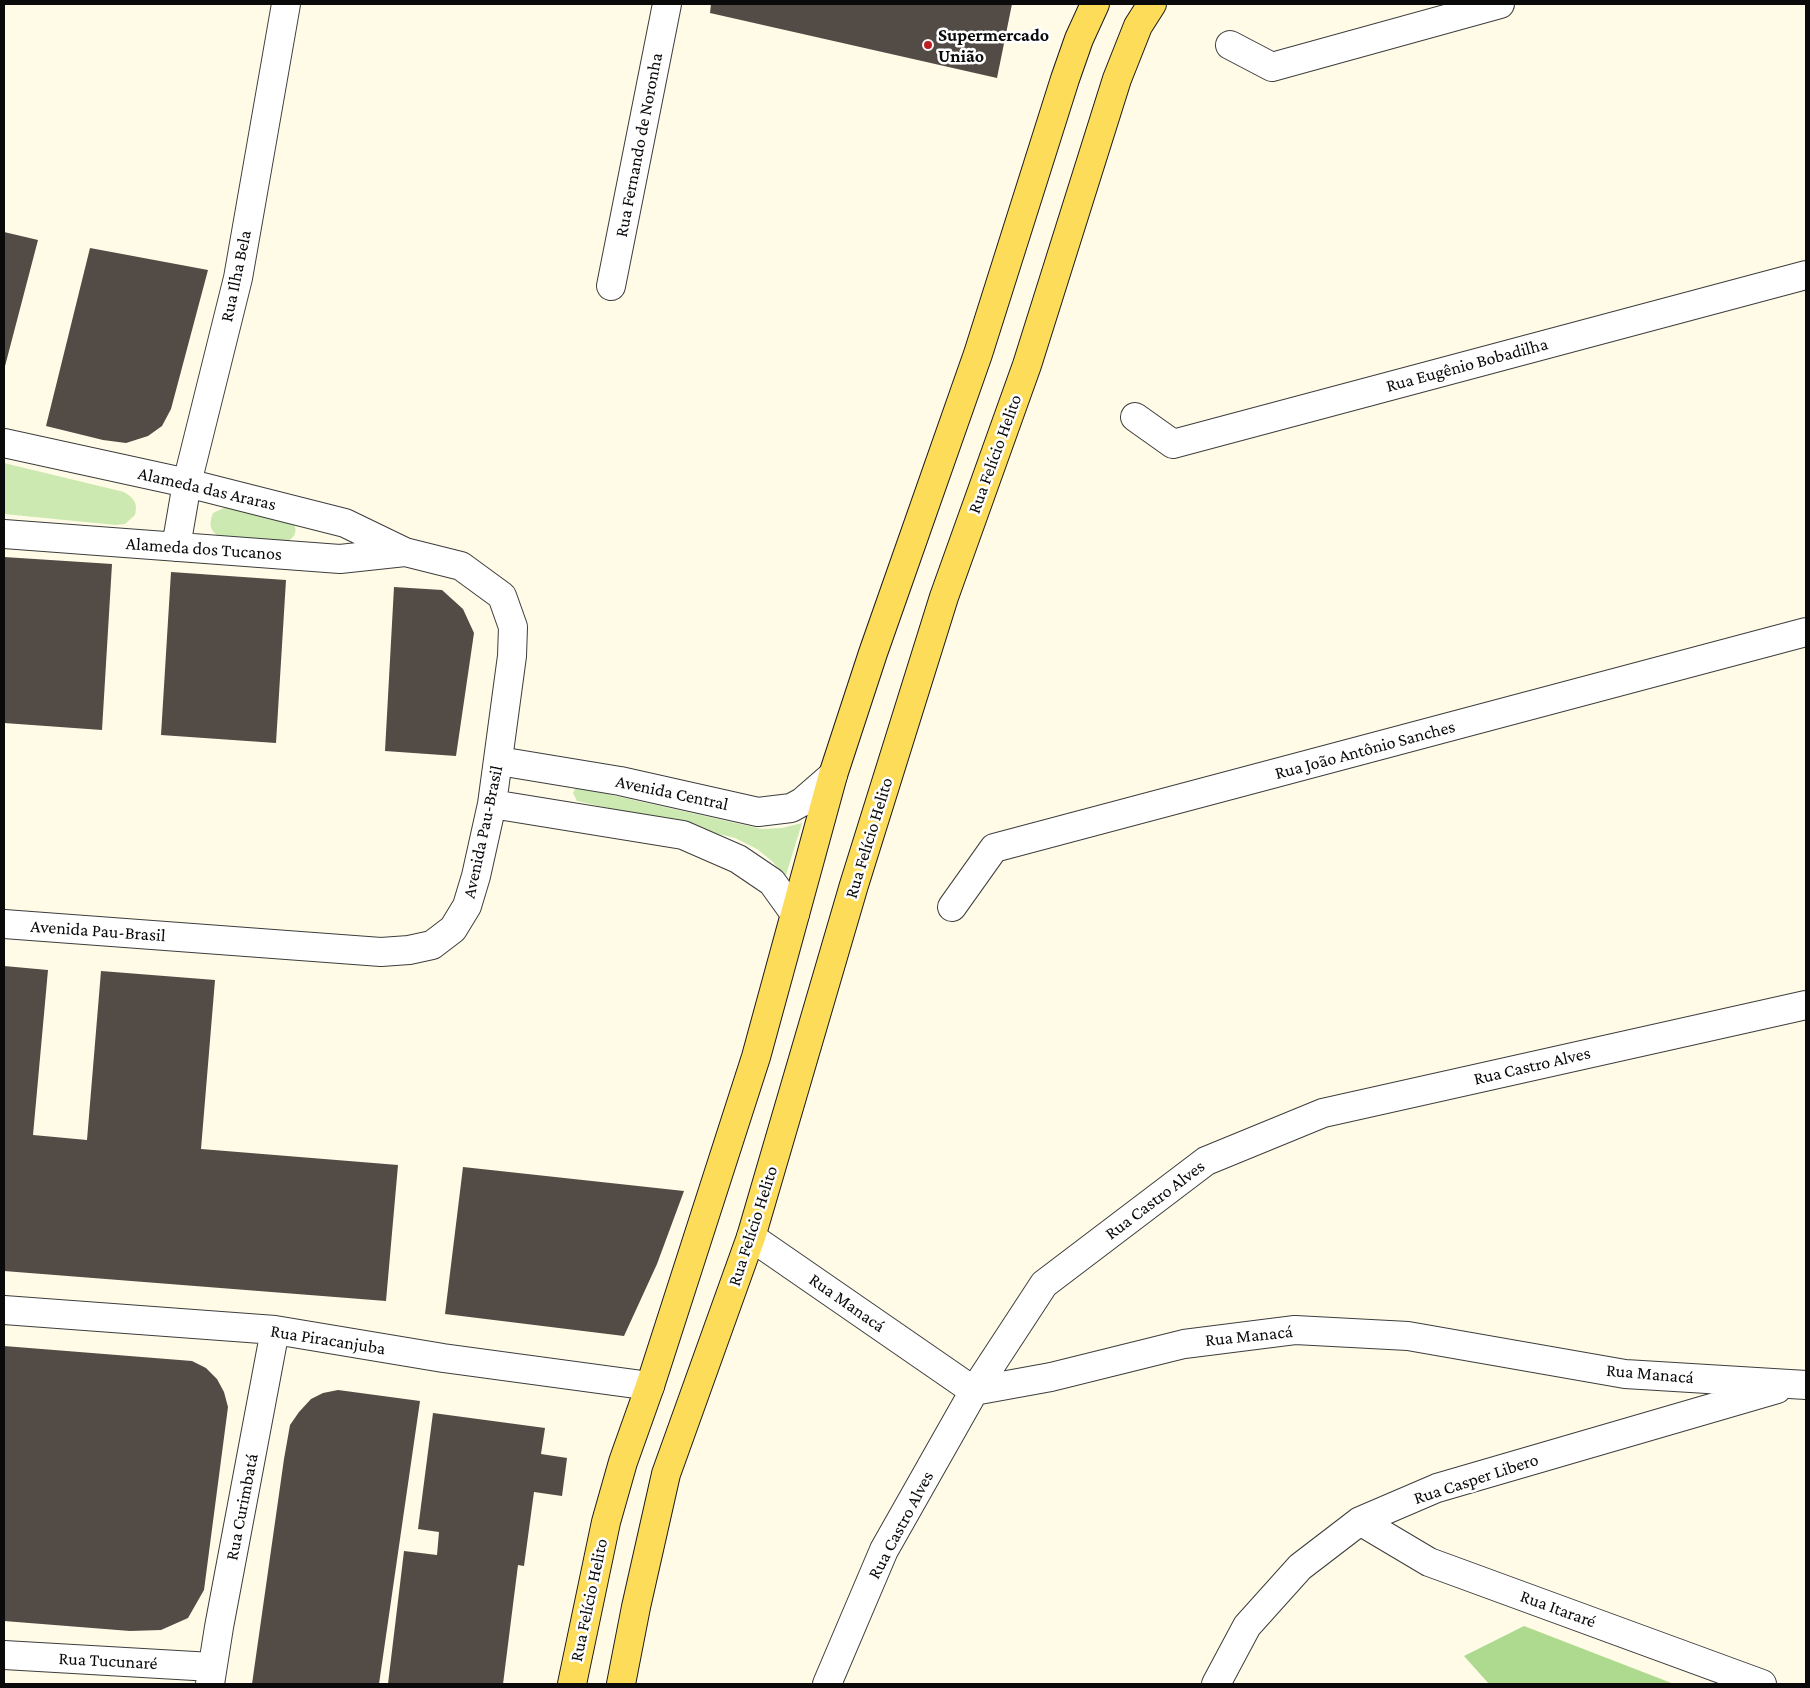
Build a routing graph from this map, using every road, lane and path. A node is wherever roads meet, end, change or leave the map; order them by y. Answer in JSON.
{"nodes":[{"id":1,"x":286,"y":4,"type":"edge"},
{"id":2,"x":667,"y":4,"type":"edge"},
{"id":3,"x":1095,"y":4,"type":"edge"},
{"id":4,"x":1152,"y":4,"type":"edge"},
{"id":5,"x":1500,"y":4,"type":"edge"},
{"id":6,"x":1230,"y":45,"type":"dead end"},
{"id":7,"x":1806,"y":275,"type":"edge"},
{"id":8,"x":611,"y":286,"type":"dead end"},
{"id":9,"x":1135,"y":417,"type":"dead end"},
{"id":10,"x":4,"y":443,"type":"edge"},
{"id":11,"x":187,"y":483,"type":"junction"},
{"id":12,"x":4,"y":534,"type":"edge"},
{"id":13,"x":176,"y":547,"type":"junction"},
{"id":14,"x":405,"y":552,"type":"junction"},
{"id":15,"x":1802,"y":640,"type":"edge"},
{"id":16,"x":499,"y":760,"type":"junction"},
{"id":17,"x":833,"y":775,"type":"junction"},
{"id":18,"x":492,"y":804,"type":"junction"},
{"id":19,"x":952,"y":907,"type":"dead end"},
{"id":20,"x":795,"y":914,"type":"junction"},
{"id":21,"x":4,"y":924,"type":"edge"},
{"id":22,"x":1806,"y":1005,"type":"edge"},
{"id":23,"x":751,"y":1237,"type":"junction"},
{"id":24,"x":4,"y":1310,"type":"edge"},
{"id":25,"x":275,"y":1330,"type":"junction"},
{"id":26,"x":1803,"y":1383,"type":"edge"},
{"id":27,"x":650,"y":1386,"type":"junction"},
{"id":28,"x":974,"y":1391,"type":"junction"},
{"id":29,"x":1360,"y":1521,"type":"junction"},
{"id":30,"x":4,"y":1656,"type":"edge"},
{"id":31,"x":211,"y":1676,"type":"edge"},
{"id":32,"x":572,"y":1684,"type":"edge"},
{"id":33,"x":621,"y":1684,"type":"edge"},
{"id":34,"x":827,"y":1684,"type":"edge"},
{"id":35,"x":1216,"y":1684,"type":"edge"},
{"id":36,"x":1762,"y":1684,"type":"edge"}],
"edges":[{"from":1,"to":11,"type":"street","name":"Rua Ilha Bela"},
{"from":2,"to":8,"type":"street","name":"Rua Fernando de Noronha"},
{"from":3,"to":17,"type":"main road","name":"Rua Felício Helito"},
{"from":4,"to":23,"type":"main road","name":"Rua Felício Helito"},
{"from":5,"to":6,"type":"street"},
{"from":7,"to":9,"type":"street","name":"Rua Eugênio Bobadilha"},
{"from":10,"to":11,"type":"street","name":"Alameda das Araras"},
{"from":11,"to":13,"type":"street","name":"Rua Ilha Bela"},
{"from":11,"to":14,"type":"street","name":"Alameda das Araras"},
{"from":12,"to":13,"type":"street","name":"Alameda dos Tucanos"},
{"from":13,"to":14,"type":"street","name":"Alameda dos Tucanos"},
{"from":14,"to":16,"type":"street","name":"Avenida Pau-Brasil"},
{"from":15,"to":19,"type":"street","name":"Rua João Antônio Sanches"},
{"from":16,"to":17,"type":"street","name":"Avenida Central"},
{"from":16,"to":18,"type":"street","name":"Avenida Pau-Brasil"},
{"from":17,"to":20,"type":"main road","name":"Rua Felício Helito"},
{"from":18,"to":20,"type":"street"},
{"from":18,"to":21,"type":"street","name":"Avenida Pau-Brasil"},
{"from":20,"to":27,"type":"main road","name":"Rua Felício Helito"},
{"from":22,"to":28,"type":"street","name":"Rua Castro Alves"},
{"from":23,"to":28,"type":"street","name":"Rua Manacá"},
{"from":23,"to":33,"type":"main road","name":"Rua Felício Helito"},
{"from":24,"to":25,"type":"street","name":"Rua Piracanjuba"},
{"from":25,"to":27,"type":"street","name":"Rua Piracanjuba"},
{"from":25,"to":31,"type":"street","name":"Rua Curimbatá"},
{"from":26,"to":28,"type":"street","name":"Rua Manacá"},
{"from":26,"to":29,"type":"street","name":"Rua Casper Libero"},
{"from":27,"to":32,"type":"main road","name":"Rua Felício Helito"},
{"from":28,"to":34,"type":"street","name":"Rua Castro Alves"},
{"from":29,"to":35,"type":"street","name":"Rua Casper Libero"},
{"from":29,"to":36,"type":"street","name":"Rua Itararé"},
{"from":30,"to":31,"type":"street","name":"Rua Tucunaré"}]}
